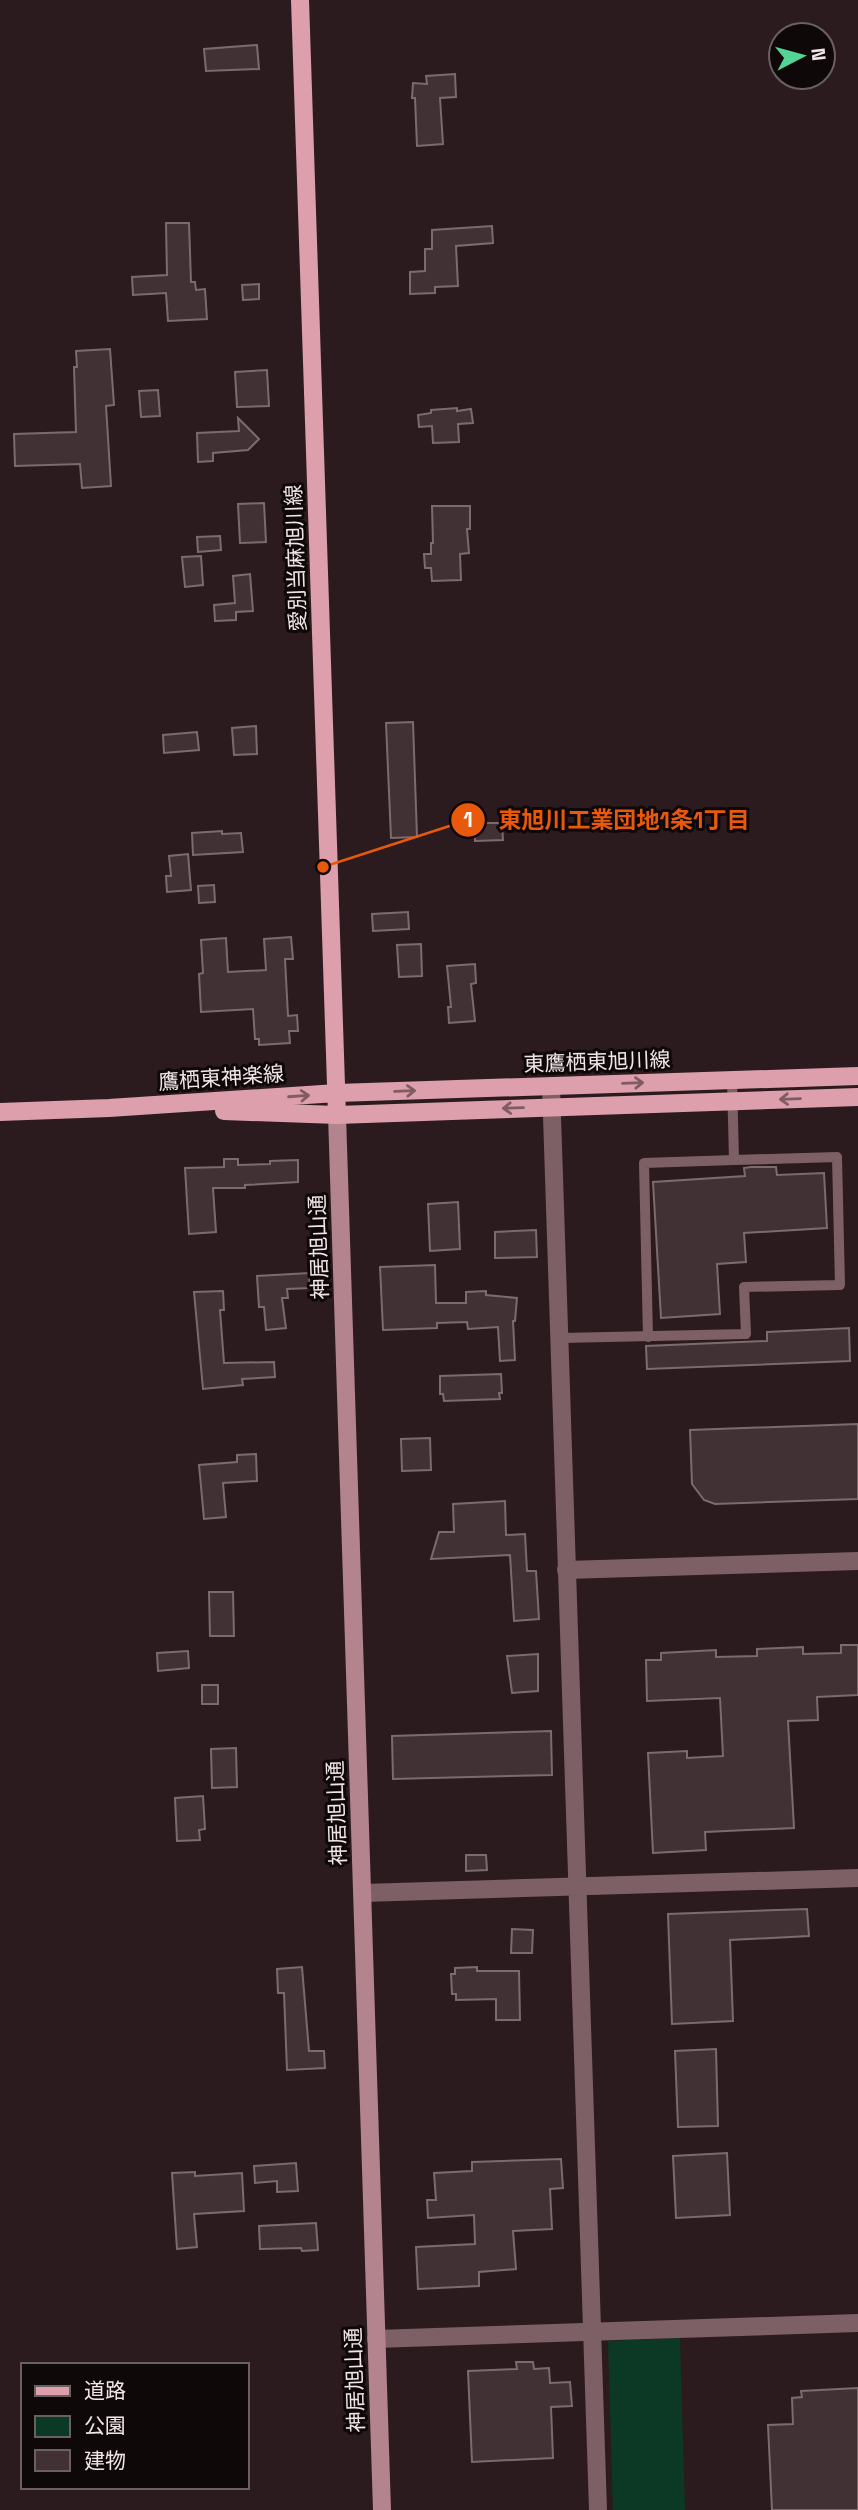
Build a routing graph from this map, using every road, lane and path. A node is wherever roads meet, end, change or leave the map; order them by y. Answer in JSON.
{"nodes":[{"id":1,"x":300,"y":0,"type":"edge"},
{"id":2,"x":858,"y":1076,"type":"edge"},
{"id":3,"x":732,"y":1080,"type":"junction"},
{"id":4,"x":551,"y":1086,"type":"junction"},
{"id":5,"x":337,"y":1093,"type":"junction"},
{"id":6,"x":858,"y":1097,"type":"edge"},
{"id":7,"x":732,"y":1101,"type":"junction"},
{"id":8,"x":552,"y":1107,"type":"junction"},
{"id":9,"x":108,"y":1108,"type":"junction"},
{"id":10,"x":0,"y":1112,"type":"edge"},
{"id":11,"x":337,"y":1115,"type":"junction"},
{"id":12,"x":734,"y":1160,"type":"junction"},
{"id":13,"x":648,"y":1337,"type":"junction"},
{"id":14,"x":561,"y":1338,"type":"junction"},
{"id":15,"x":858,"y":1561,"type":"edge"},
{"id":16,"x":566,"y":1570,"type":"junction"},
{"id":17,"x":858,"y":1878,"type":"edge"},
{"id":18,"x":579,"y":1886,"type":"junction"},
{"id":19,"x":363,"y":1893,"type":"junction"},
{"id":20,"x":858,"y":2323,"type":"edge"},
{"id":21,"x":593,"y":2332,"type":"junction"},
{"id":22,"x":376,"y":2339,"type":"junction"},
{"id":23,"x":382,"y":2510,"type":"edge"},
{"id":24,"x":598,"y":2510,"type":"edge"}],
"edges":[{"from":1,"to":5,"type":"main road","name":"愛別当麻旭川線"},
{"from":2,"to":3,"type":"main road","name":"東鷹栖東旭川線"},
{"from":4,"to":3,"type":"main road","name":"東鷹栖東旭川線","one_way":true},
{"from":3,"to":7,"type":"lane"},
{"from":5,"to":4,"type":"main road","name":"東鷹栖東旭川線","one_way":true},
{"from":4,"to":8,"type":"street"},
{"from":9,"to":5,"type":"main road","name":"鷹栖東神楽線","one_way":true},
{"from":5,"to":11,"type":"main road","name":"愛別当麻旭川線"},
{"from":6,"to":7,"type":"main road","name":"東鷹栖東旭川線","one_way":true},
{"from":7,"to":8,"type":"main road","name":"東鷹栖東旭川線"},
{"from":7,"to":12,"type":"lane"},
{"from":8,"to":11,"type":"main road","name":"東鷹栖東旭川線","one_way":true},
{"from":8,"to":14,"type":"street"},
{"from":9,"to":10,"type":"main road","name":"鷹栖東神楽線"},
{"from":9,"to":11,"type":"main road","name":"鷹栖東神楽線"},
{"from":11,"to":19,"type":"main road","name":"神居旭山通"},
{"from":12,"to":13,"type":"lane"},
{"from":12,"to":13,"type":"lane"},
{"from":13,"to":14,"type":"lane"},
{"from":14,"to":16,"type":"street"},
{"from":15,"to":16,"type":"street"},
{"from":16,"to":18,"type":"street"},
{"from":17,"to":18,"type":"street"},
{"from":18,"to":19,"type":"street"},
{"from":18,"to":21,"type":"street"},
{"from":19,"to":22,"type":"main road","name":"神居旭山通"},
{"from":20,"to":21,"type":"street"},
{"from":21,"to":22,"type":"street"},
{"from":21,"to":24,"type":"street"},
{"from":22,"to":23,"type":"main road","name":"神居旭山通"}]}
